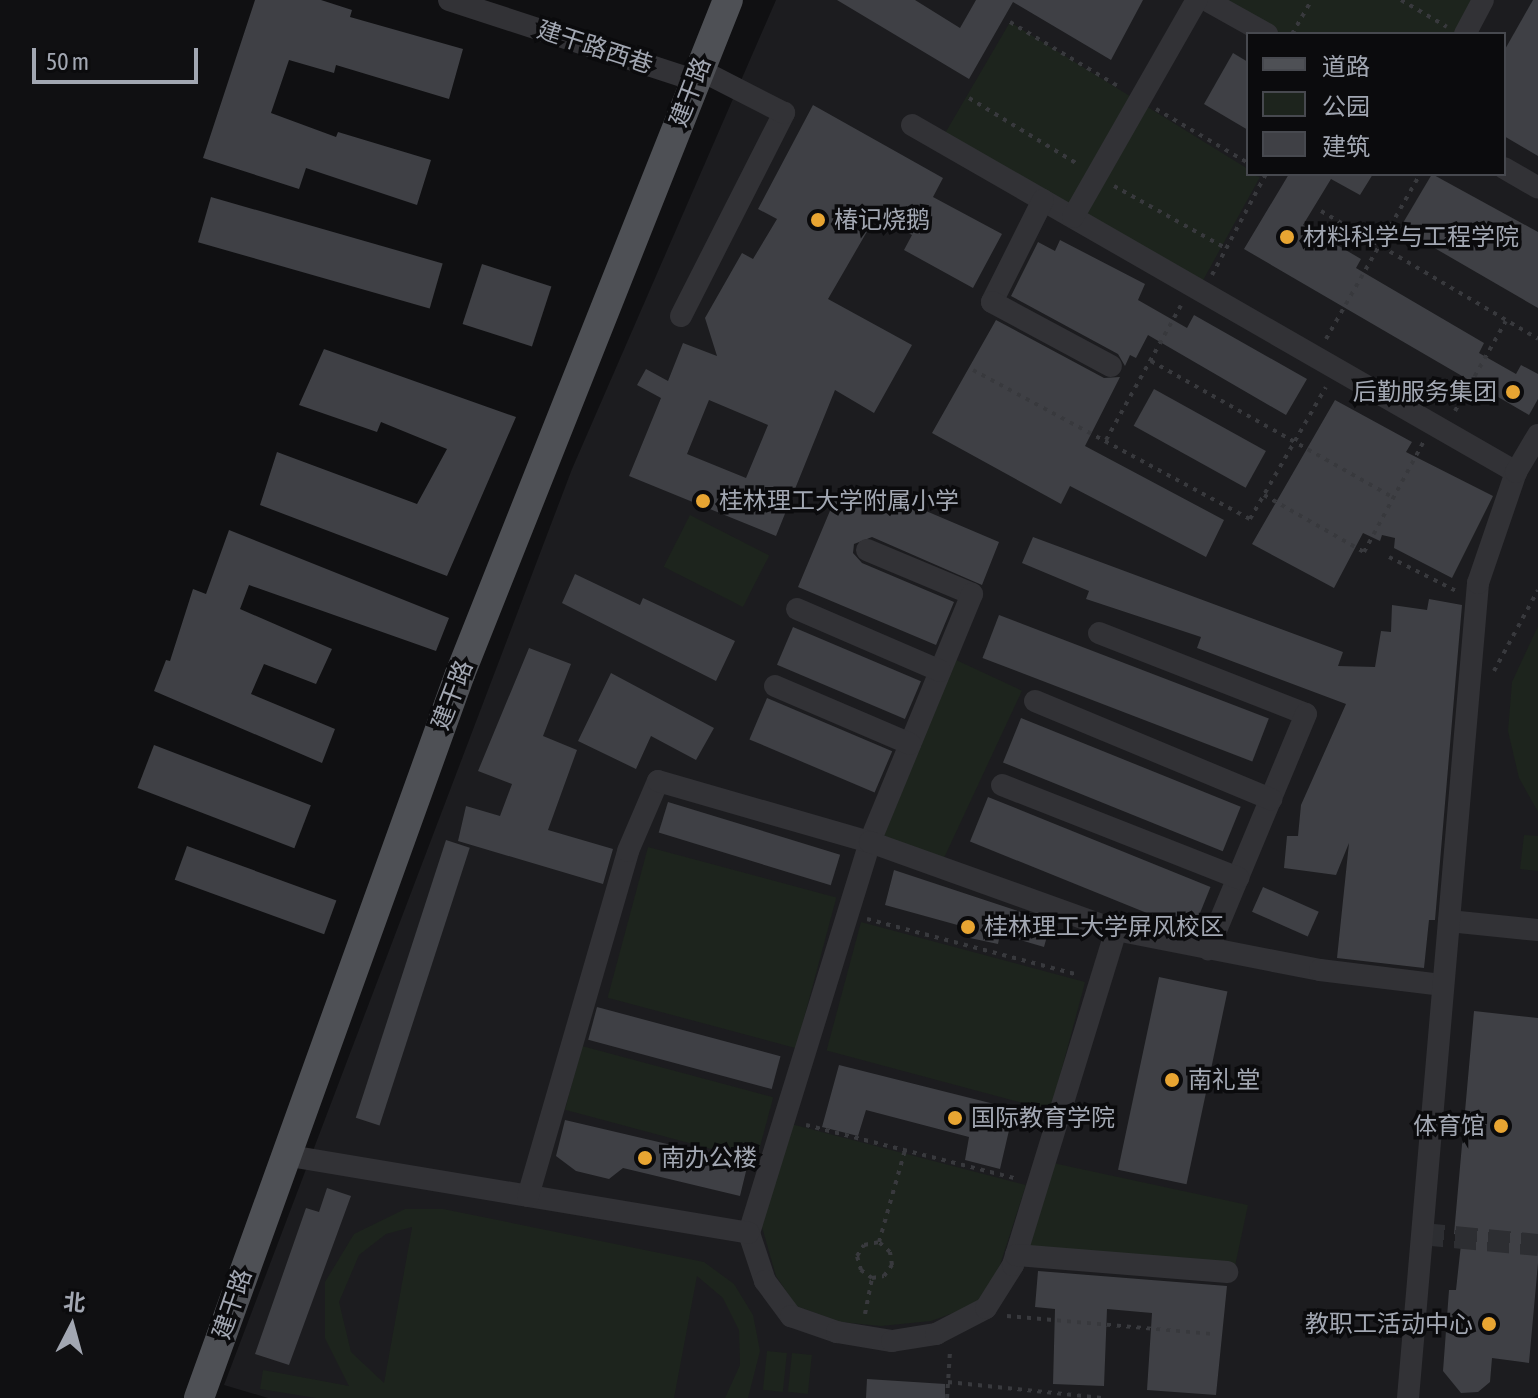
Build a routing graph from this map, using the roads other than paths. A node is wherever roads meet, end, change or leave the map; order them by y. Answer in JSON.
{"nodes":[{"id":1,"x":449,"y":0,"type":"edge"},
{"id":2,"x":728,"y":0,"type":"edge"},
{"id":3,"x":1197,"y":0,"type":"edge"},
{"id":4,"x":1206,"y":0,"type":"edge"},
{"id":5,"x":1483,"y":0,"type":"edge"},
{"id":6,"x":1263,"y":32,"type":"edge"},
{"id":7,"x":1463,"y":32,"type":"edge"},
{"id":8,"x":696,"y":75,"type":"junction"},
{"id":9,"x":912,"y":125,"type":"dead end"},
{"id":10,"x":1506,"y":169,"type":"edge"},
{"id":11,"x":1538,"y":188,"type":"edge"},
{"id":12,"x":1043,"y":200,"type":"junction"},
{"id":13,"x":1073,"y":217,"type":"junction"},
{"id":14,"x":681,"y":316,"type":"dead end"},
{"id":15,"x":1111,"y":366,"type":"dead end"},
{"id":16,"x":1538,"y":435,"type":"edge"},
{"id":17,"x":1516,"y":472,"type":"junction"},
{"id":18,"x":867,"y":550,"type":"dead end"},
{"id":19,"x":797,"y":609,"type":"dead end"},
{"id":20,"x":1099,"y":633,"type":"dead end"},
{"id":21,"x":940,"y":671,"type":"junction"},
{"id":22,"x":775,"y":686,"type":"dead end"},
{"id":23,"x":1035,"y":701,"type":"dead end"},
{"id":24,"x":910,"y":744,"type":"junction"},
{"id":25,"x":1002,"y":785,"type":"dead end"},
{"id":26,"x":1271,"y":799,"type":"junction"},
{"id":27,"x":870,"y":842,"type":"junction"},
{"id":28,"x":1238,"y":878,"type":"junction"},
{"id":29,"x":1449,"y":921,"type":"junction"},
{"id":30,"x":1116,"y":930,"type":"junction"},
{"id":31,"x":1538,"y":930,"type":"edge"},
{"id":32,"x":1208,"y":949,"type":"junction"},
{"id":33,"x":1443,"y":985,"type":"junction"},
{"id":34,"x":284,"y":1155,"type":"junction"},
{"id":35,"x":528,"y":1196,"type":"junction"},
{"id":36,"x":749,"y":1233,"type":"junction"},
{"id":37,"x":1016,"y":1255,"type":"junction"},
{"id":38,"x":1227,"y":1272,"type":"dead end"},
{"id":39,"x":199,"y":1398,"type":"edge"},
{"id":40,"x":1408,"y":1398,"type":"edge"}],
"edges":[{"from":1,"to":8,"type":"lane","name":"建干路西巷"},
{"from":2,"to":8,"type":"main road","name":"建干路"},
{"from":3,"to":13,"type":"lane"},
{"from":4,"to":6,"type":"lane"},
{"from":5,"to":7,"type":"lane"},
{"from":8,"to":14,"type":"lane","name":"建干路西巷"},
{"from":8,"to":34,"type":"main road","name":"建干路"},
{"from":9,"to":12,"type":"lane"},
{"from":10,"to":11,"type":"lane"},
{"from":12,"to":13,"type":"lane"},
{"from":12,"to":15,"type":"lane"},
{"from":13,"to":17,"type":"lane"},
{"from":16,"to":17,"type":"lane"},
{"from":17,"to":29,"type":"lane"},
{"from":18,"to":21,"type":"lane"},
{"from":19,"to":21,"type":"lane"},
{"from":20,"to":26,"type":"lane"},
{"from":21,"to":24,"type":"lane"},
{"from":22,"to":24,"type":"lane"},
{"from":23,"to":26,"type":"lane"},
{"from":24,"to":27,"type":"lane"},
{"from":25,"to":28,"type":"lane"},
{"from":26,"to":28,"type":"lane"},
{"from":27,"to":30,"type":"lane"},
{"from":27,"to":35,"type":"lane"},
{"from":27,"to":36,"type":"lane"},
{"from":28,"to":32,"type":"lane"},
{"from":29,"to":31,"type":"lane"},
{"from":29,"to":33,"type":"lane"},
{"from":30,"to":32,"type":"lane"},
{"from":30,"to":37,"type":"lane"},
{"from":32,"to":33,"type":"lane"},
{"from":33,"to":40,"type":"lane"},
{"from":34,"to":35,"type":"lane"},
{"from":34,"to":39,"type":"main road","name":"建干路"},
{"from":35,"to":36,"type":"lane"},
{"from":36,"to":37,"type":"lane"},
{"from":37,"to":38,"type":"lane"}]}
